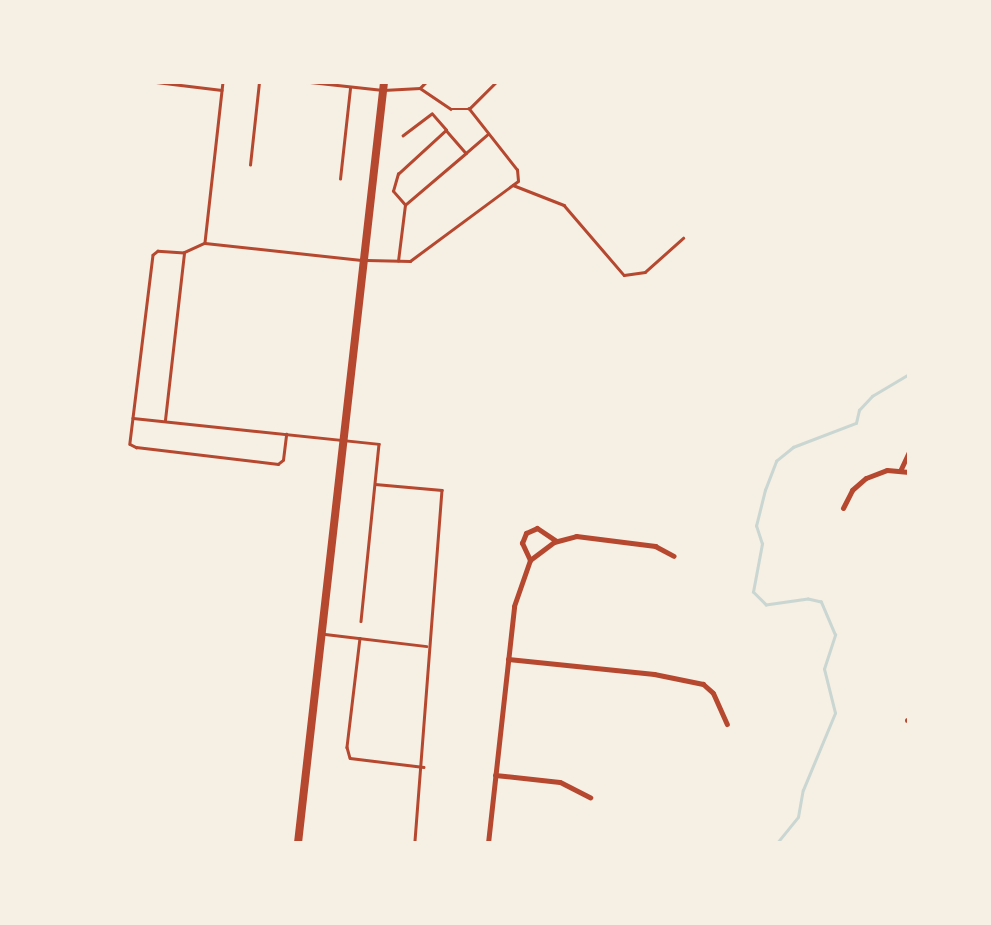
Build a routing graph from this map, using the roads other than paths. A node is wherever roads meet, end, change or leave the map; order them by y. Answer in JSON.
{"nodes":[{"id":1,"x":156,"y":82,"type":"edge"},
{"id":2,"x":223,"y":82,"type":"edge"},
{"id":3,"x":259,"y":82,"type":"edge"},
{"id":4,"x":310,"y":82,"type":"edge"},
{"id":5,"x":426,"y":82,"type":"edge"},
{"id":6,"x":496,"y":82,"type":"edge"},
{"id":7,"x":342,"y":84,"type":"edge"},
{"id":8,"x":350,"y":86,"type":"junction"},
{"id":9,"x":384,"y":86,"type":"edge"},
{"id":10,"x":419,"y":88,"type":"junction"},
{"id":11,"x":222,"y":90,"type":"junction"},
{"id":12,"x":469,"y":109,"type":"junction"},
{"id":13,"x":446,"y":130,"type":"junction"},
{"id":14,"x":489,"y":134,"type":"junction"},
{"id":15,"x":403,"y":136,"type":"dead end"},
{"id":16,"x":466,"y":153,"type":"junction"},
{"id":17,"x":250,"y":165,"type":"dead end"},
{"id":18,"x":340,"y":179,"type":"dead end"},
{"id":19,"x":513,"y":185,"type":"junction"},
{"id":20,"x":405,"y":205,"type":"junction"},
{"id":21,"x":683,"y":238,"type":"dead end"},
{"id":22,"x":205,"y":243,"type":"junction"},
{"id":23,"x":184,"y":253,"type":"junction"},
{"id":24,"x":364,"y":260,"type":"junction"},
{"id":25,"x":398,"y":261,"type":"junction"},
{"id":26,"x":133,"y":418,"type":"junction"},
{"id":27,"x":165,"y":421,"type":"junction"},
{"id":28,"x":286,"y":434,"type":"junction"},
{"id":29,"x":344,"y":440,"type":"junction"},
{"id":30,"x":909,"y":452,"type":"edge"},
{"id":31,"x":901,"y":471,"type":"junction"},
{"id":32,"x":909,"y":472,"type":"edge"},
{"id":33,"x":375,"y":484,"type":"junction"},
{"id":34,"x":844,"y":508,"type":"dead end"},
{"id":35,"x":556,"y":541,"type":"junction"},
{"id":36,"x":674,"y":556,"type":"dead end"},
{"id":37,"x":530,"y":560,"type":"junction"},
{"id":38,"x":361,"y":621,"type":"dead end"},
{"id":39,"x":322,"y":633,"type":"junction"},
{"id":40,"x":360,"y":638,"type":"junction"},
{"id":41,"x":427,"y":646,"type":"junction"},
{"id":42,"x":508,"y":659,"type":"junction"},
{"id":43,"x":727,"y":724,"type":"dead end"},
{"id":44,"x":423,"y":768,"type":"junction"},
{"id":45,"x":495,"y":775,"type":"junction"},
{"id":46,"x":590,"y":797,"type":"dead end"},
{"id":47,"x":298,"y":843,"type":"edge"},
{"id":48,"x":415,"y":843,"type":"edge"},
{"id":49,"x":488,"y":843,"type":"edge"}],
"edges":[{"from":1,"to":11,"type":"lane"},
{"from":2,"to":11,"type":"lane"},
{"from":3,"to":17,"type":"lane"},
{"from":4,"to":7,"type":"lane"},
{"from":5,"to":10,"type":"lane"},
{"from":6,"to":12,"type":"lane"},
{"from":7,"to":8,"type":"lane"},
{"from":8,"to":9,"type":"lane"},
{"from":8,"to":18,"type":"lane"},
{"from":9,"to":10,"type":"lane"},
{"from":9,"to":24,"type":"main road"},
{"from":10,"to":12,"type":"lane"},
{"from":11,"to":22,"type":"lane"},
{"from":12,"to":14,"type":"lane"},
{"from":13,"to":15,"type":"lane"},
{"from":13,"to":16,"type":"lane"},
{"from":13,"to":20,"type":"lane"},
{"from":14,"to":16,"type":"lane"},
{"from":14,"to":19,"type":"lane"},
{"from":16,"to":20,"type":"lane"},
{"from":19,"to":21,"type":"lane"},
{"from":19,"to":25,"type":"lane"},
{"from":20,"to":25,"type":"lane"},
{"from":22,"to":23,"type":"lane"},
{"from":22,"to":24,"type":"lane"},
{"from":23,"to":26,"type":"lane"},
{"from":23,"to":27,"type":"lane"},
{"from":24,"to":25,"type":"lane"},
{"from":24,"to":29,"type":"main road"},
{"from":26,"to":27,"type":"lane"},
{"from":26,"to":28,"type":"lane"},
{"from":27,"to":28,"type":"lane"},
{"from":28,"to":29,"type":"lane"},
{"from":29,"to":33,"type":"lane"},
{"from":29,"to":39,"type":"main road"},
{"from":30,"to":31,"type":"street"},
{"from":31,"to":32,"type":"street"},
{"from":31,"to":34,"type":"street"},
{"from":33,"to":38,"type":"lane"},
{"from":33,"to":41,"type":"lane"},
{"from":35,"to":36,"type":"street"},
{"from":35,"to":37,"type":"street"},
{"from":35,"to":37,"type":"street"},
{"from":37,"to":42,"type":"street"},
{"from":39,"to":40,"type":"lane"},
{"from":39,"to":47,"type":"main road"},
{"from":40,"to":41,"type":"lane"},
{"from":40,"to":44,"type":"lane"},
{"from":41,"to":44,"type":"lane"},
{"from":42,"to":43,"type":"street"},
{"from":42,"to":45,"type":"street"},
{"from":44,"to":48,"type":"lane"},
{"from":45,"to":46,"type":"street"},
{"from":45,"to":49,"type":"street"}]}
